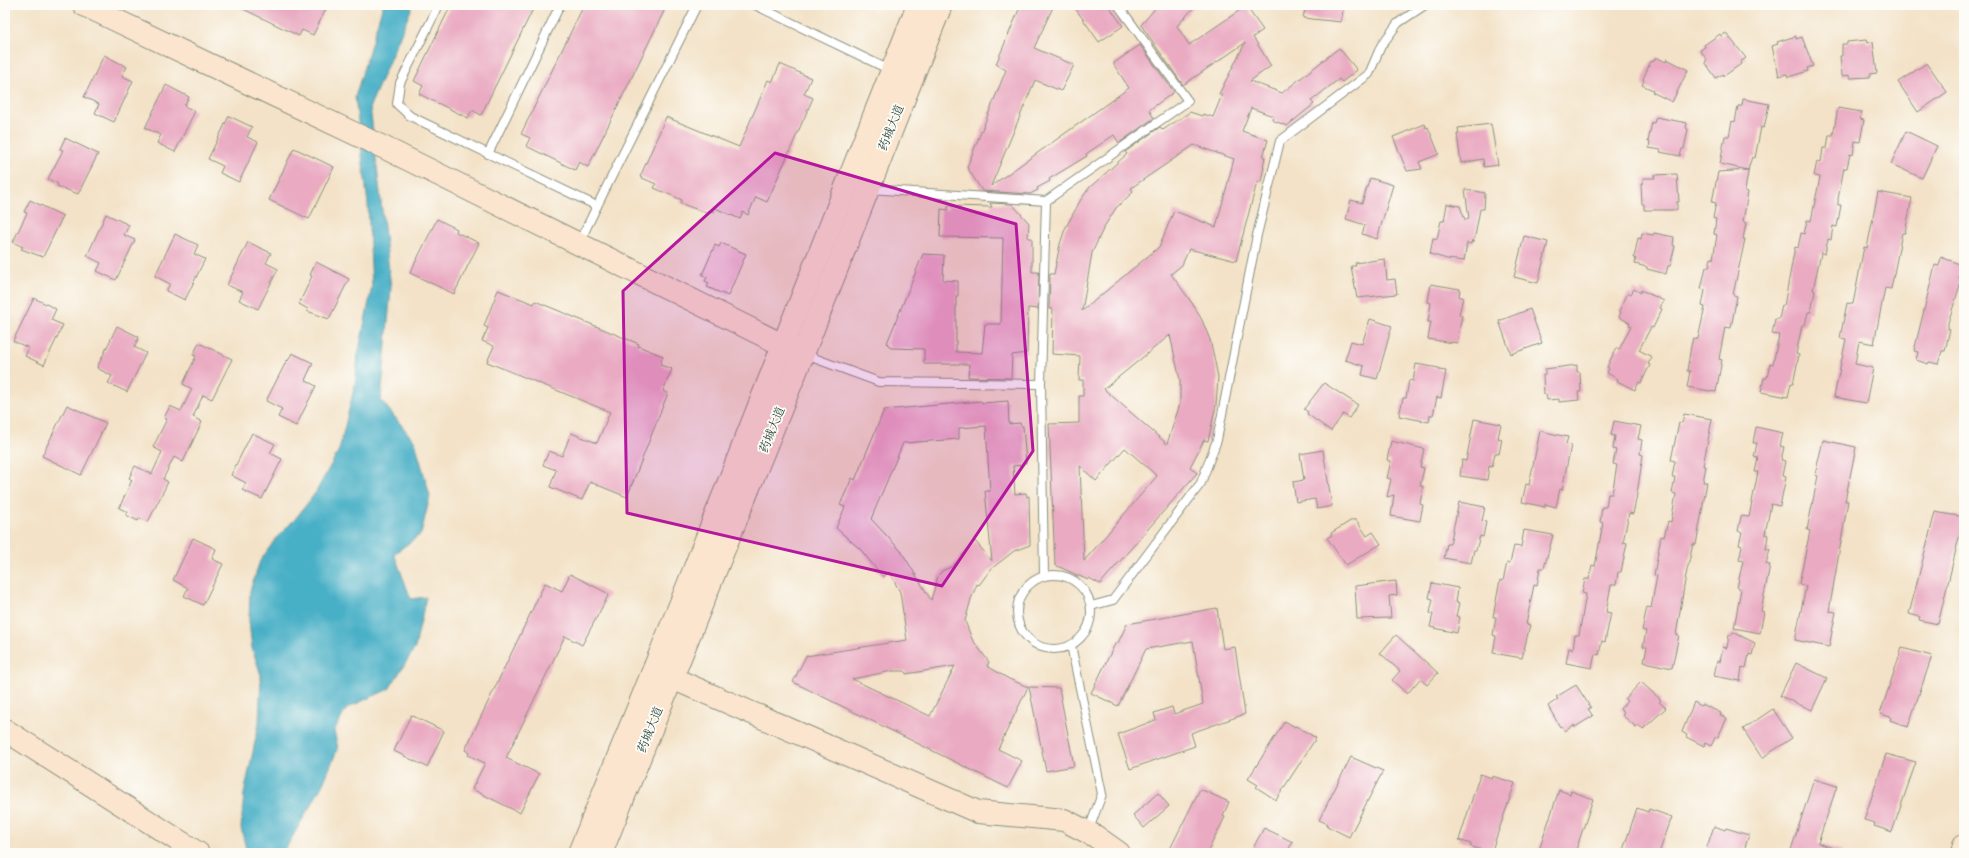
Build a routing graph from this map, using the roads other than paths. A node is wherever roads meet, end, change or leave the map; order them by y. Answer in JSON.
{"nodes":[{"id":1,"x":84,"y":5,"type":"edge"},
{"id":2,"x":439,"y":5,"type":"edge"},
{"id":3,"x":560,"y":5,"type":"edge"},
{"id":4,"x":697,"y":5,"type":"edge"},
{"id":5,"x":755,"y":5,"type":"edge"},
{"id":6,"x":918,"y":5,"type":"edge"},
{"id":7,"x":941,"y":5,"type":"edge"},
{"id":8,"x":1118,"y":5,"type":"edge"},
{"id":9,"x":1425,"y":5,"type":"edge"},
{"id":10,"x":892,"y":71,"type":"junction"},
{"id":11,"x":488,"y":154,"type":"junction"},
{"id":12,"x":868,"y":188,"type":"junction"},
{"id":13,"x":1046,"y":201,"type":"junction"},
{"id":14,"x":597,"y":206,"type":"junction"},
{"id":15,"x":579,"y":244,"type":"junction"},
{"id":16,"x":783,"y":345,"type":"junction"},
{"id":17,"x":803,"y":354,"type":"junction"},
{"id":18,"x":1041,"y":384,"type":"junction"},
{"id":19,"x":1044,"y":575,"type":"junction"},
{"id":20,"x":1091,"y":606,"type":"junction"},
{"id":21,"x":1072,"y":645,"type":"junction"},
{"id":22,"x":672,"y":678,"type":"junction"},
{"id":23,"x":5,"y":730,"type":"edge"},
{"id":24,"x":1088,"y":832,"type":"junction"},
{"id":25,"x":1964,"y":845,"type":"edge"},
{"id":26,"x":198,"y":853,"type":"edge"},
{"id":27,"x":579,"y":853,"type":"edge"},
{"id":28,"x":601,"y":853,"type":"edge"},
{"id":29,"x":1119,"y":853,"type":"edge"},
{"id":30,"x":1962,"y":853,"type":"edge"}],
"edges":[{"from":1,"to":15,"type":"main road"},
{"from":2,"to":11,"type":"lane"},
{"from":3,"to":11,"type":"lane"},
{"from":4,"to":14,"type":"lane"},
{"from":5,"to":10,"type":"lane"},
{"from":6,"to":10,"type":"main road","name":"药城大道"},
{"from":7,"to":12,"type":"main road","name":"药城大道"},
{"from":8,"to":13,"type":"lane"},
{"from":9,"to":20,"type":"lane"},
{"from":10,"to":16,"type":"main road","name":"药城大道"},
{"from":11,"to":14,"type":"lane"},
{"from":12,"to":13,"type":"lane"},
{"from":12,"to":17,"type":"main road","name":"药城大道"},
{"from":13,"to":18,"type":"lane"},
{"from":14,"to":15,"type":"lane"},
{"from":15,"to":16,"type":"main road"},
{"from":16,"to":17,"type":"main road"},
{"from":16,"to":27,"type":"main road","name":"药城大道"},
{"from":17,"to":18,"type":"lane"},
{"from":17,"to":22,"type":"main road","name":"药城大道"},
{"from":18,"to":19,"type":"lane"},
{"from":19,"to":20,"type":"lane"},
{"from":19,"to":21,"type":"lane"},
{"from":20,"to":21,"type":"lane"},
{"from":21,"to":24,"type":"lane"},
{"from":22,"to":24,"type":"main road"},
{"from":22,"to":28,"type":"main road","name":"药城大道"},
{"from":23,"to":26,"type":"main road"},
{"from":24,"to":29,"type":"main road"},
{"from":25,"to":30,"type":"main road"}]}
